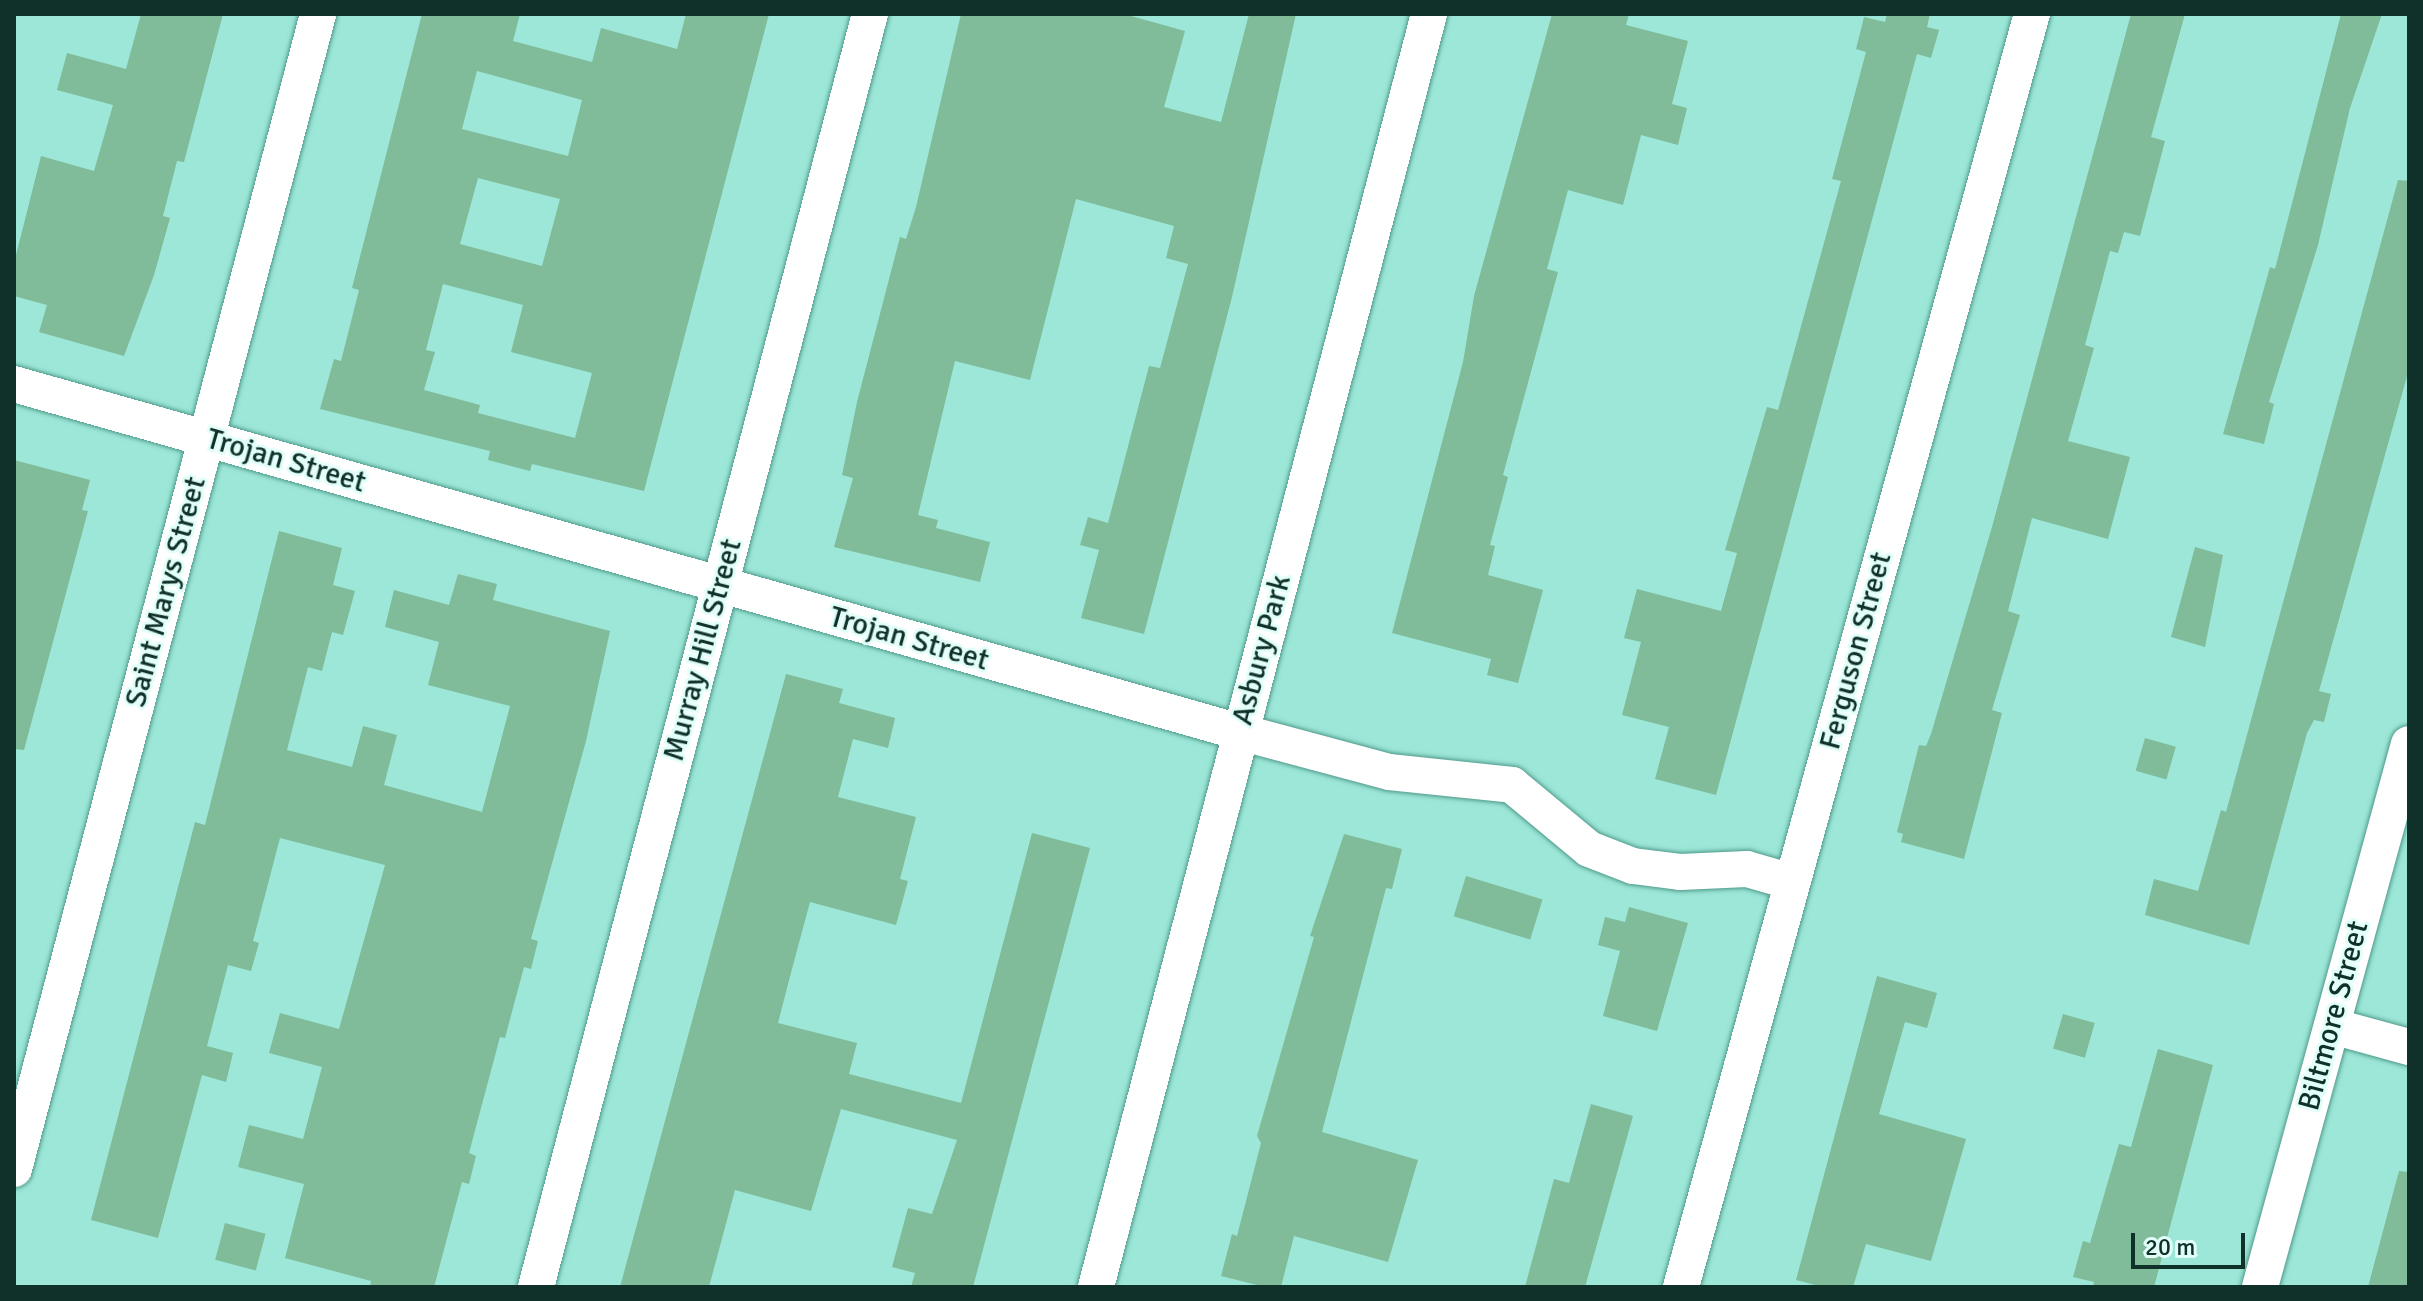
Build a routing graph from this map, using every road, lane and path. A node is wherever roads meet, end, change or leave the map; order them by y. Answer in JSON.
{"nodes":[{"id":1,"x":318,"y":14,"type":"edge"},
{"id":2,"x":870,"y":14,"type":"edge"},
{"id":3,"x":1429,"y":14,"type":"edge"},
{"id":4,"x":2032,"y":14,"type":"edge"},
{"id":5,"x":14,"y":384,"type":"edge"},
{"id":6,"x":206,"y":439,"type":"junction"},
{"id":7,"x":720,"y":586,"type":"junction"},
{"id":8,"x":1240,"y":732,"type":"junction"},
{"id":9,"x":2409,"y":744,"type":"edge"},
{"id":10,"x":1792,"y":882,"type":"junction"},
{"id":11,"x":2332,"y":1026,"type":"junction"},
{"id":12,"x":2409,"y":1047,"type":"edge"},
{"id":13,"x":14,"y":1169,"type":"edge"},
{"id":14,"x":536,"y":1287,"type":"edge"},
{"id":15,"x":1096,"y":1287,"type":"edge"},
{"id":16,"x":1681,"y":1287,"type":"edge"},
{"id":17,"x":2260,"y":1287,"type":"edge"}],
"edges":[{"from":1,"to":6,"type":"street","name":"Saint Marys Street"},
{"from":2,"to":7,"type":"street","name":"Murray Hill Street"},
{"from":3,"to":8,"type":"street","name":"Asbury Park"},
{"from":4,"to":10,"type":"street","name":"Ferguson Street"},
{"from":5,"to":6,"type":"street","name":"Trojan Street"},
{"from":6,"to":7,"type":"street","name":"Trojan Street"},
{"from":6,"to":13,"type":"street","name":"Saint Marys Street"},
{"from":7,"to":8,"type":"street","name":"Trojan Street"},
{"from":7,"to":14,"type":"street","name":"Murray Hill Street"},
{"from":8,"to":10,"type":"street","name":"Trojan Street"},
{"from":8,"to":15,"type":"street","name":"Asbury Park"},
{"from":9,"to":11,"type":"street","name":"Biltmore Street"},
{"from":10,"to":16,"type":"street","name":"Ferguson Street"},
{"from":11,"to":12,"type":"street"},
{"from":11,"to":17,"type":"street","name":"Biltmore Street"}]}
